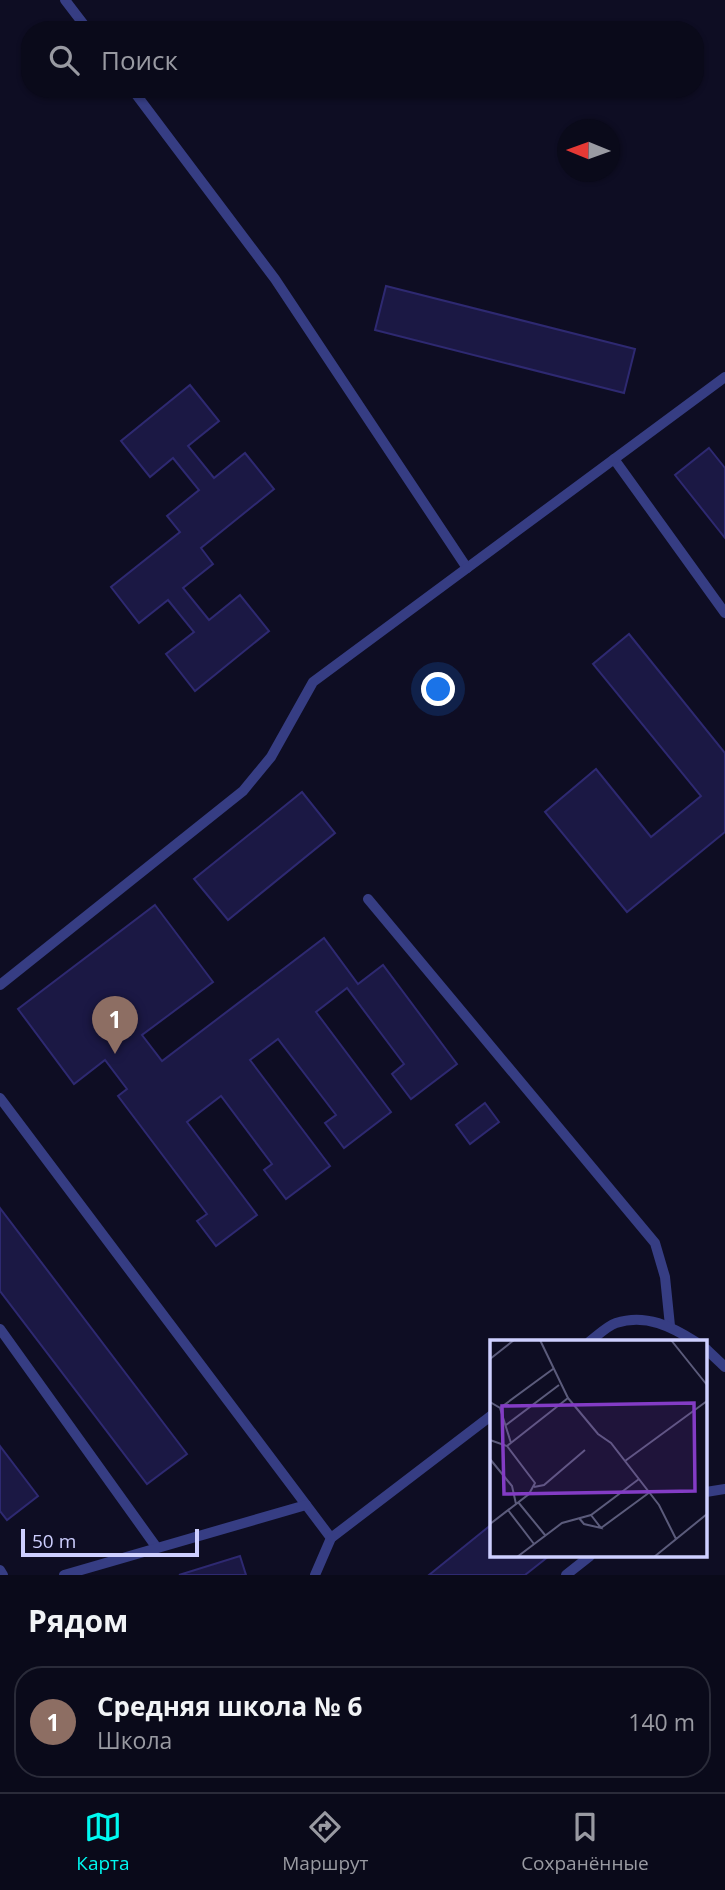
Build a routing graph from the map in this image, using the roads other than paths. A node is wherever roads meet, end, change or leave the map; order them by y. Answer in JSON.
{"nodes":[{"id":1,"x":65,"y":0,"type":"edge"},
{"id":2,"x":81,"y":21,"type":"edge"},
{"id":3,"x":139,"y":98,"type":"edge"},
{"id":4,"x":725,"y":377,"type":"edge"},
{"id":5,"x":614,"y":459,"type":"junction"},
{"id":6,"x":467,"y":568,"type":"junction"},
{"id":7,"x":725,"y":614,"type":"edge"},
{"id":8,"x":368,"y":899,"type":"dead end"},
{"id":9,"x":0,"y":985,"type":"edge"},
{"id":10,"x":0,"y":1098,"type":"edge"},
{"id":11,"x":670,"y":1326,"type":"junction"},
{"id":12,"x":0,"y":1329,"type":"edge"},
{"id":13,"x":592,"y":1340,"type":"edge"},
{"id":14,"x":693,"y":1340,"type":"edge"},
{"id":15,"x":708,"y":1351,"type":"edge"},
{"id":16,"x":725,"y":1367,"type":"edge"},
{"id":17,"x":490,"y":1417,"type":"edge"},
{"id":18,"x":306,"y":1505,"type":"junction"},
{"id":19,"x":331,"y":1538,"type":"junction"},
{"id":20,"x":158,"y":1548,"type":"junction"},
{"id":21,"x":587,"y":1558,"type":"edge"},
{"id":22,"x":0,"y":1570,"type":"edge"},
{"id":23,"x":319,"y":1573,"type":"edge"},
{"id":24,"x":3,"y":1575,"type":"edge"},
{"id":25,"x":64,"y":1575,"type":"edge"},
{"id":26,"x":565,"y":1575,"type":"edge"}],
"edges":[{"from":1,"to":2,"type":"lane"},
{"from":3,"to":6,"type":"lane"},
{"from":4,"to":5,"type":"lane"},
{"from":5,"to":6,"type":"lane"},
{"from":5,"to":7,"type":"lane"},
{"from":6,"to":9,"type":"lane"},
{"from":8,"to":11,"type":"lane"},
{"from":10,"to":18,"type":"lane"},
{"from":11,"to":13,"type":"lane"},
{"from":11,"to":14,"type":"lane"},
{"from":12,"to":20,"type":"lane"},
{"from":15,"to":16,"type":"lane"},
{"from":17,"to":19,"type":"lane"},
{"from":18,"to":19,"type":"lane"},
{"from":18,"to":20,"type":"lane"},
{"from":19,"to":23,"type":"lane"},
{"from":20,"to":25,"type":"lane"},
{"from":21,"to":26,"type":"lane"},
{"from":22,"to":24,"type":"lane"}]}
